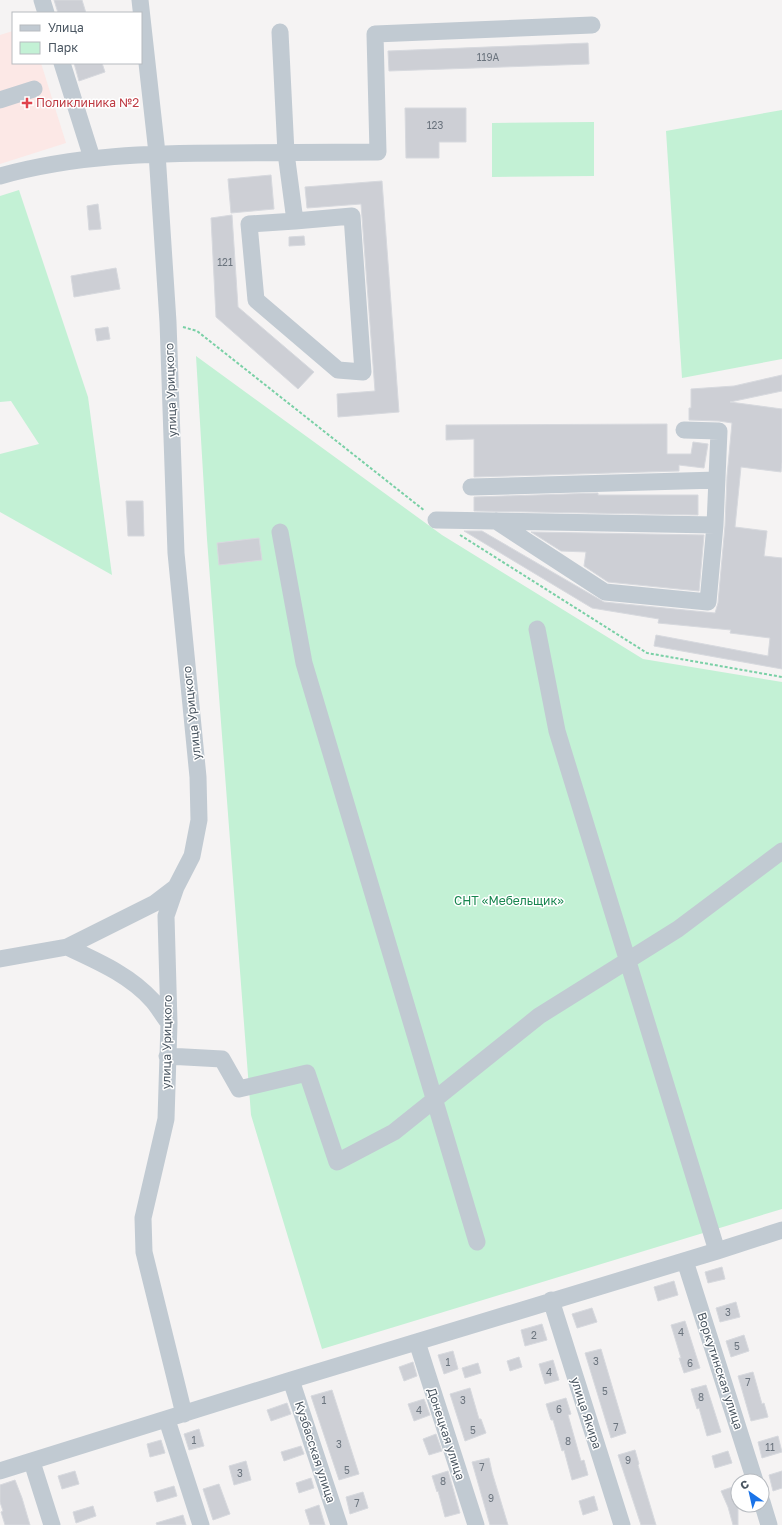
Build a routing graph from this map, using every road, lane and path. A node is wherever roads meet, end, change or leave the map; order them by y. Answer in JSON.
{"nodes":[{"id":1,"x":42,"y":0,"type":"edge"},
{"id":2,"x":140,"y":0,"type":"edge"},
{"id":3,"x":46,"y":12,"type":"edge"},
{"id":4,"x":141,"y":12,"type":"edge"},
{"id":5,"x":142,"y":18,"type":"edge"},
{"id":6,"x":592,"y":25,"type":"dead end"},
{"id":7,"x":280,"y":32,"type":"dead end"},
{"id":8,"x":62,"y":64,"type":"edge"},
{"id":9,"x":34,"y":89,"type":"dead end"},
{"id":10,"x":0,"y":100,"type":"edge"},
{"id":11,"x":157,"y":153,"type":"junction"},
{"id":12,"x":286,"y":153,"type":"junction"},
{"id":13,"x":92,"y":158,"type":"junction"},
{"id":14,"x":0,"y":176,"type":"edge"},
{"id":15,"x":295,"y":221,"type":"junction"},
{"id":16,"x":684,"y":430,"type":"dead end"},
{"id":17,"x":717,"y":480,"type":"junction"},
{"id":18,"x":471,"y":487,"type":"dead end"},
{"id":19,"x":436,"y":520,"type":"dead end"},
{"id":20,"x":496,"y":521,"type":"junction"},
{"id":21,"x":714,"y":525,"type":"junction"},
{"id":22,"x":280,"y":532,"type":"dead end"},
{"id":23,"x":536,"y":629,"type":"dead end"},
{"id":24,"x":782,"y":851,"type":"edge"},
{"id":25,"x":176,"y":887,"type":"junction"},
{"id":26,"x":67,"y":947,"type":"junction"},
{"id":27,"x":0,"y":959,"type":"edge"},
{"id":28,"x":629,"y":960,"type":"junction"},
{"id":29,"x":169,"y":1023,"type":"junction"},
{"id":30,"x":168,"y":1056,"type":"junction"},
{"id":31,"x":435,"y":1100,"type":"junction"},
{"id":32,"x":782,"y":1230,"type":"edge"},
{"id":33,"x":477,"y":1242,"type":"dead end"},
{"id":34,"x":717,"y":1251,"type":"junction"},
{"id":35,"x":685,"y":1261,"type":"junction"},
{"id":36,"x":551,"y":1300,"type":"junction"},
{"id":37,"x":417,"y":1342,"type":"junction"},
{"id":38,"x":291,"y":1380,"type":"junction"},
{"id":39,"x":184,"y":1414,"type":"junction"},
{"id":40,"x":167,"y":1420,"type":"junction"},
{"id":41,"x":32,"y":1462,"type":"junction"},
{"id":42,"x":0,"y":1472,"type":"edge"},
{"id":43,"x":752,"y":1473,"type":"edge"},
{"id":44,"x":765,"y":1513,"type":"edge"},
{"id":45,"x":52,"y":1525,"type":"edge"},
{"id":46,"x":201,"y":1525,"type":"edge"},
{"id":47,"x":339,"y":1525,"type":"edge"},
{"id":48,"x":476,"y":1525,"type":"edge"},
{"id":49,"x":622,"y":1525,"type":"edge"},
{"id":50,"x":769,"y":1525,"type":"edge"}],
"edges":[{"from":1,"to":3,"type":"street"},
{"from":2,"to":4,"type":"street","name":"улица Урицкого"},
{"from":5,"to":11,"type":"street","name":"улица Урицкого"},
{"from":6,"to":12,"type":"street"},
{"from":7,"to":12,"type":"street"},
{"from":8,"to":13,"type":"street"},
{"from":9,"to":10,"type":"street"},
{"from":11,"to":12,"type":"street"},
{"from":11,"to":13,"type":"street"},
{"from":11,"to":25,"type":"street","name":"улица Урицкого"},
{"from":12,"to":15,"type":"street"},
{"from":13,"to":14,"type":"street"},
{"from":15,"to":15,"type":"street"},
{"from":16,"to":17,"type":"street"},
{"from":17,"to":18,"type":"street"},
{"from":17,"to":21,"type":"street"},
{"from":19,"to":20,"type":"street"},
{"from":20,"to":21,"type":"street"},
{"from":20,"to":21,"type":"street"},
{"from":22,"to":31,"type":"street"},
{"from":23,"to":28,"type":"street"},
{"from":24,"to":28,"type":"street"},
{"from":25,"to":26,"type":"street"},
{"from":25,"to":29,"type":"street","name":"улица Урицкого"},
{"from":26,"to":27,"type":"street"},
{"from":26,"to":29,"type":"street"},
{"from":28,"to":31,"type":"street"},
{"from":28,"to":34,"type":"street"},
{"from":29,"to":30,"type":"street","name":"улица Урицкого"},
{"from":30,"to":31,"type":"street"},
{"from":30,"to":39,"type":"street","name":"улица Урицкого"},
{"from":31,"to":33,"type":"street"},
{"from":32,"to":34,"type":"street"},
{"from":34,"to":35,"type":"street"},
{"from":35,"to":36,"type":"street"},
{"from":35,"to":43,"type":"street","name":"Воркутинская улица"},
{"from":36,"to":37,"type":"street"},
{"from":36,"to":49,"type":"street","name":"улица Якира"},
{"from":37,"to":38,"type":"street"},
{"from":37,"to":48,"type":"street","name":"Донецкая улица"},
{"from":38,"to":39,"type":"street"},
{"from":38,"to":47,"type":"street","name":"Кузбасская улица"},
{"from":39,"to":40,"type":"street"},
{"from":40,"to":41,"type":"street"},
{"from":40,"to":46,"type":"street"},
{"from":41,"to":42,"type":"street"},
{"from":41,"to":45,"type":"street"},
{"from":44,"to":50,"type":"street"}]}
